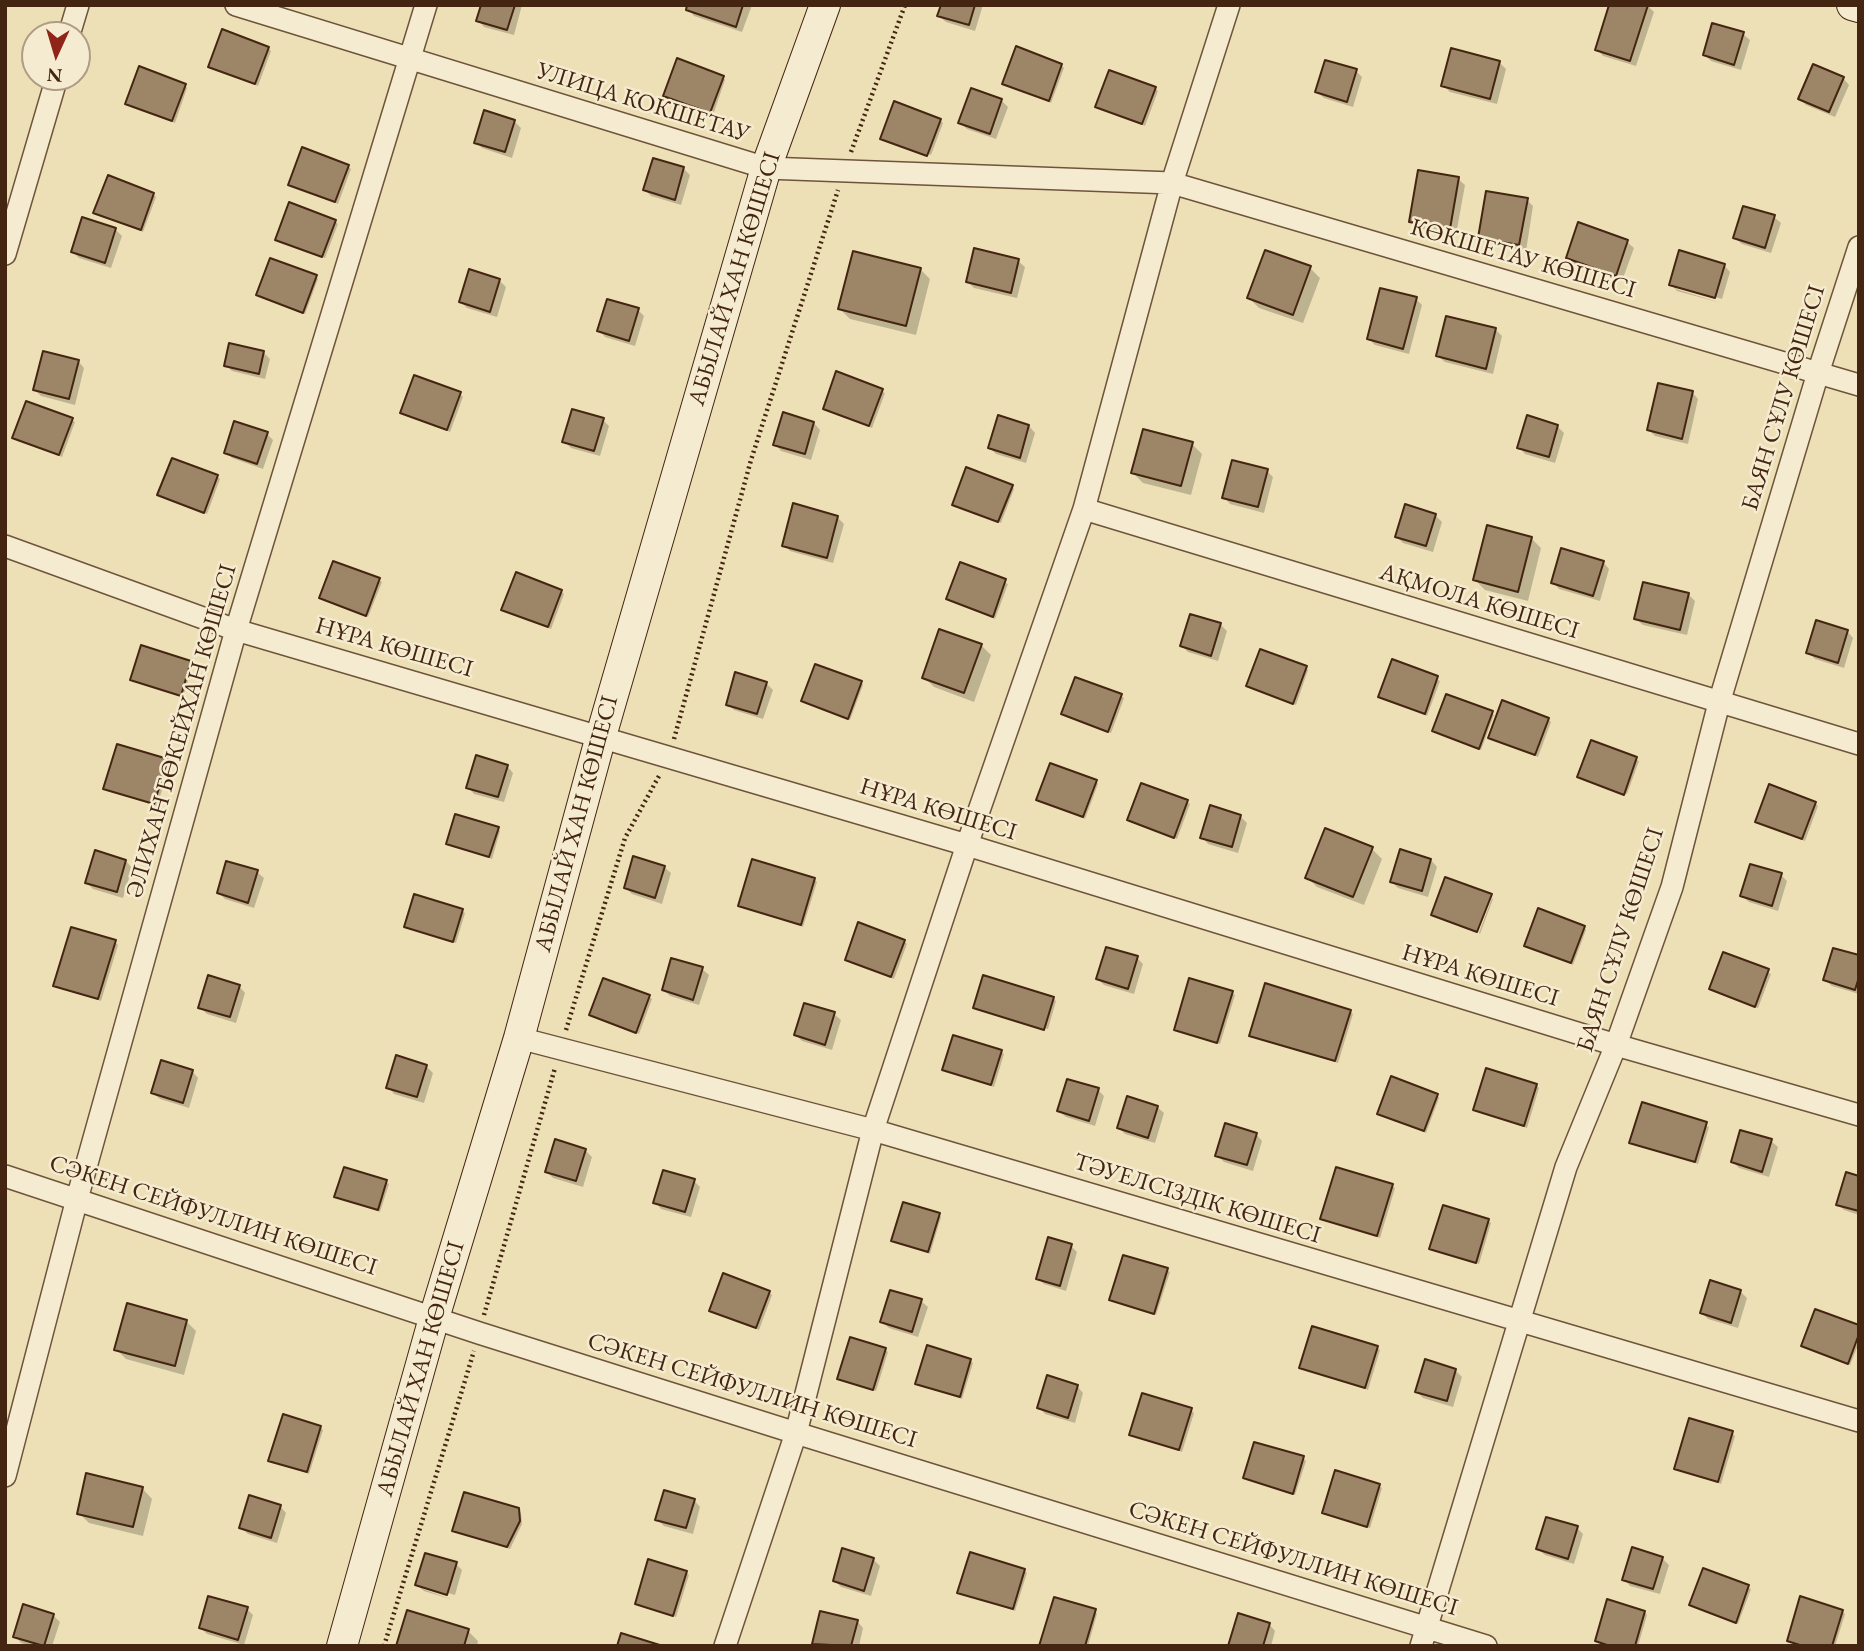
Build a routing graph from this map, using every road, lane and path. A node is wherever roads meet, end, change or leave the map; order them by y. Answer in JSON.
{"nodes":[{"id":1,"x":236,"y":5,"type":"edge"},
{"id":2,"x":426,"y":5,"type":"edge"},
{"id":3,"x":825,"y":5,"type":"edge"},
{"id":4,"x":905,"y":5,"type":"edge"},
{"id":5,"x":1229,"y":5,"type":"edge"},
{"id":6,"x":1852,"y":5,"type":"edge"},
{"id":7,"x":1859,"y":7,"type":"edge"},
{"id":8,"x":409,"y":58,"type":"junction"},
{"id":9,"x":53,"y":91,"type":"edge"},
{"id":10,"x":766,"y":168,"type":"junction"},
{"id":11,"x":844,"y":172,"type":"junction"},
{"id":12,"x":1172,"y":183,"type":"junction"},
{"id":13,"x":1859,"y":247,"type":"edge"},
{"id":14,"x":5,"y":254,"type":"edge"},
{"id":15,"x":1818,"y":373,"type":"junction"},
{"id":16,"x":1859,"y":385,"type":"edge"},
{"id":17,"x":1084,"y":509,"type":"junction"},
{"id":18,"x":5,"y":546,"type":"edge"},
{"id":19,"x":236,"y":630,"type":"junction"},
{"id":20,"x":1718,"y":702,"type":"junction"},
{"id":21,"x":601,"y":736,"type":"junction"},
{"id":22,"x":1859,"y":744,"type":"edge"},
{"id":23,"x":669,"y":756,"type":"junction"},
{"id":24,"x":967,"y":845,"type":"junction"},
{"id":25,"x":519,"y":1038,"type":"junction"},
{"id":26,"x":1616,"y":1045,"type":"junction"},
{"id":27,"x":561,"y":1049,"type":"junction"},
{"id":28,"x":1859,"y":1115,"type":"edge"},
{"id":29,"x":873,"y":1130,"type":"junction"},
{"id":30,"x":5,"y":1176,"type":"edge"},
{"id":31,"x":77,"y":1199,"type":"junction"},
{"id":32,"x":434,"y":1318,"type":"junction"},
{"id":33,"x":1520,"y":1323,"type":"junction"},
{"id":34,"x":480,"y":1333,"type":"junction"},
{"id":35,"x":1859,"y":1421,"type":"edge"},
{"id":36,"x":796,"y":1433,"type":"junction"},
{"id":37,"x":5,"y":1476,"type":"edge"},
{"id":38,"x":1424,"y":1637,"type":"edge"},
{"id":39,"x":342,"y":1646,"type":"edge"},
{"id":40,"x":384,"y":1646,"type":"edge"},
{"id":41,"x":725,"y":1646,"type":"edge"},
{"id":42,"x":1486,"y":1646,"type":"edge"}],
"edges":[{"from":1,"to":8,"type":"street","name":"УЛИЦА КОКШЕТАУ"},
{"from":2,"to":8,"type":"street","name":"ӘЛИХАН БӨКЕЙХАН КӨШЕСІ"},
{"from":3,"to":10,"type":"street","name":"АБЫЛАЙ ХАН КӨШЕСІ"},
{"from":4,"to":11,"type":"path"},
{"from":5,"to":12,"type":"street"},
{"from":6,"to":7,"type":"street"},
{"from":8,"to":10,"type":"street","name":"УЛИЦА КОКШЕТАУ"},
{"from":8,"to":19,"type":"street","name":"ӘЛИХАН БӨКЕЙХАН КӨШЕСІ"},
{"from":9,"to":14,"type":"street"},
{"from":10,"to":11,"type":"street","name":"УЛИЦА КОКШЕТАУ"},
{"from":10,"to":21,"type":"street","name":"АБЫЛАЙ ХАН КӨШЕСІ"},
{"from":11,"to":12,"type":"street","name":"УЛИЦА КОКШЕТАУ"},
{"from":11,"to":23,"type":"path"},
{"from":12,"to":15,"type":"street","name":"КӨКШЕТАУ КӨШЕСІ"},
{"from":12,"to":17,"type":"street"},
{"from":13,"to":15,"type":"street","name":"БАЯН СҰЛУ КӨШЕСІ"},
{"from":15,"to":16,"type":"street","name":"КӨКШЕТАУ КӨШЕСІ"},
{"from":15,"to":20,"type":"street","name":"БАЯН СҰЛУ КӨШЕСІ"},
{"from":17,"to":20,"type":"street","name":"АҚМОЛА КӨШЕСІ"},
{"from":17,"to":24,"type":"street"},
{"from":18,"to":19,"type":"street","name":"НҰРА КӨШЕСІ"},
{"from":19,"to":21,"type":"street","name":"НҰРА КӨШЕСІ"},
{"from":19,"to":31,"type":"street","name":"ӘЛИХАН БӨКЕЙХАН КӨШЕСІ"},
{"from":20,"to":22,"type":"street","name":"АҚМОЛА КӨШЕСІ"},
{"from":20,"to":26,"type":"street","name":"БАЯН СҰЛУ КӨШЕСІ"},
{"from":21,"to":23,"type":"street","name":"НҰРА КӨШЕСІ"},
{"from":21,"to":25,"type":"street","name":"АБЫЛАЙ ХАН КӨШЕСІ"},
{"from":23,"to":24,"type":"street","name":"НҰРА КӨШЕСІ"},
{"from":23,"to":27,"type":"path"},
{"from":24,"to":26,"type":"street","name":"НҰРА КӨШЕСІ"},
{"from":24,"to":29,"type":"street"},
{"from":25,"to":27,"type":"street","name":"ТӘУЕЛСІЗДІК КӨШЕСІ"},
{"from":25,"to":32,"type":"street","name":"АБЫЛАЙ ХАН КӨШЕСІ"},
{"from":26,"to":28,"type":"street","name":"НҰРА КӨШЕСІ"},
{"from":26,"to":33,"type":"street","name":"БАЯН СҰЛУ КӨШЕСІ"},
{"from":27,"to":29,"type":"street","name":"ТӘУЕЛСІЗДІК КӨШЕСІ"},
{"from":27,"to":34,"type":"path"},
{"from":29,"to":33,"type":"street","name":"ТӘУЕЛСІЗДІК КӨШЕСІ"},
{"from":29,"to":36,"type":"street"},
{"from":30,"to":31,"type":"street","name":"СӘКЕН СЕЙФУЛЛИН КӨШЕСІ"},
{"from":31,"to":32,"type":"street","name":"СӘКЕН СЕЙФУЛЛИН КӨШЕСІ"},
{"from":31,"to":37,"type":"street","name":"ӘЛИХАН БӨКЕЙХАН КӨШЕСІ"},
{"from":32,"to":34,"type":"street","name":"СӘКЕН СЕЙФУЛЛИН КӨШЕСІ"},
{"from":32,"to":39,"type":"street","name":"АБЫЛАЙ ХАН КӨШЕСІ"},
{"from":33,"to":35,"type":"street","name":"ТӘУЕЛСІЗДІК КӨШЕСІ"},
{"from":33,"to":38,"type":"street","name":"БАЯН СҰЛУ КӨШЕСІ"},
{"from":34,"to":36,"type":"street","name":"СӘКЕН СЕЙФУЛЛИН КӨШЕСІ"},
{"from":34,"to":40,"type":"path"},
{"from":36,"to":38,"type":"street","name":"СӘКЕН СЕЙФУЛЛИН КӨШЕСІ"},
{"from":36,"to":41,"type":"street"},
{"from":38,"to":42,"type":"street","name":"СӘКЕН СЕЙФУЛЛИН КӨШЕСІ"}]}
